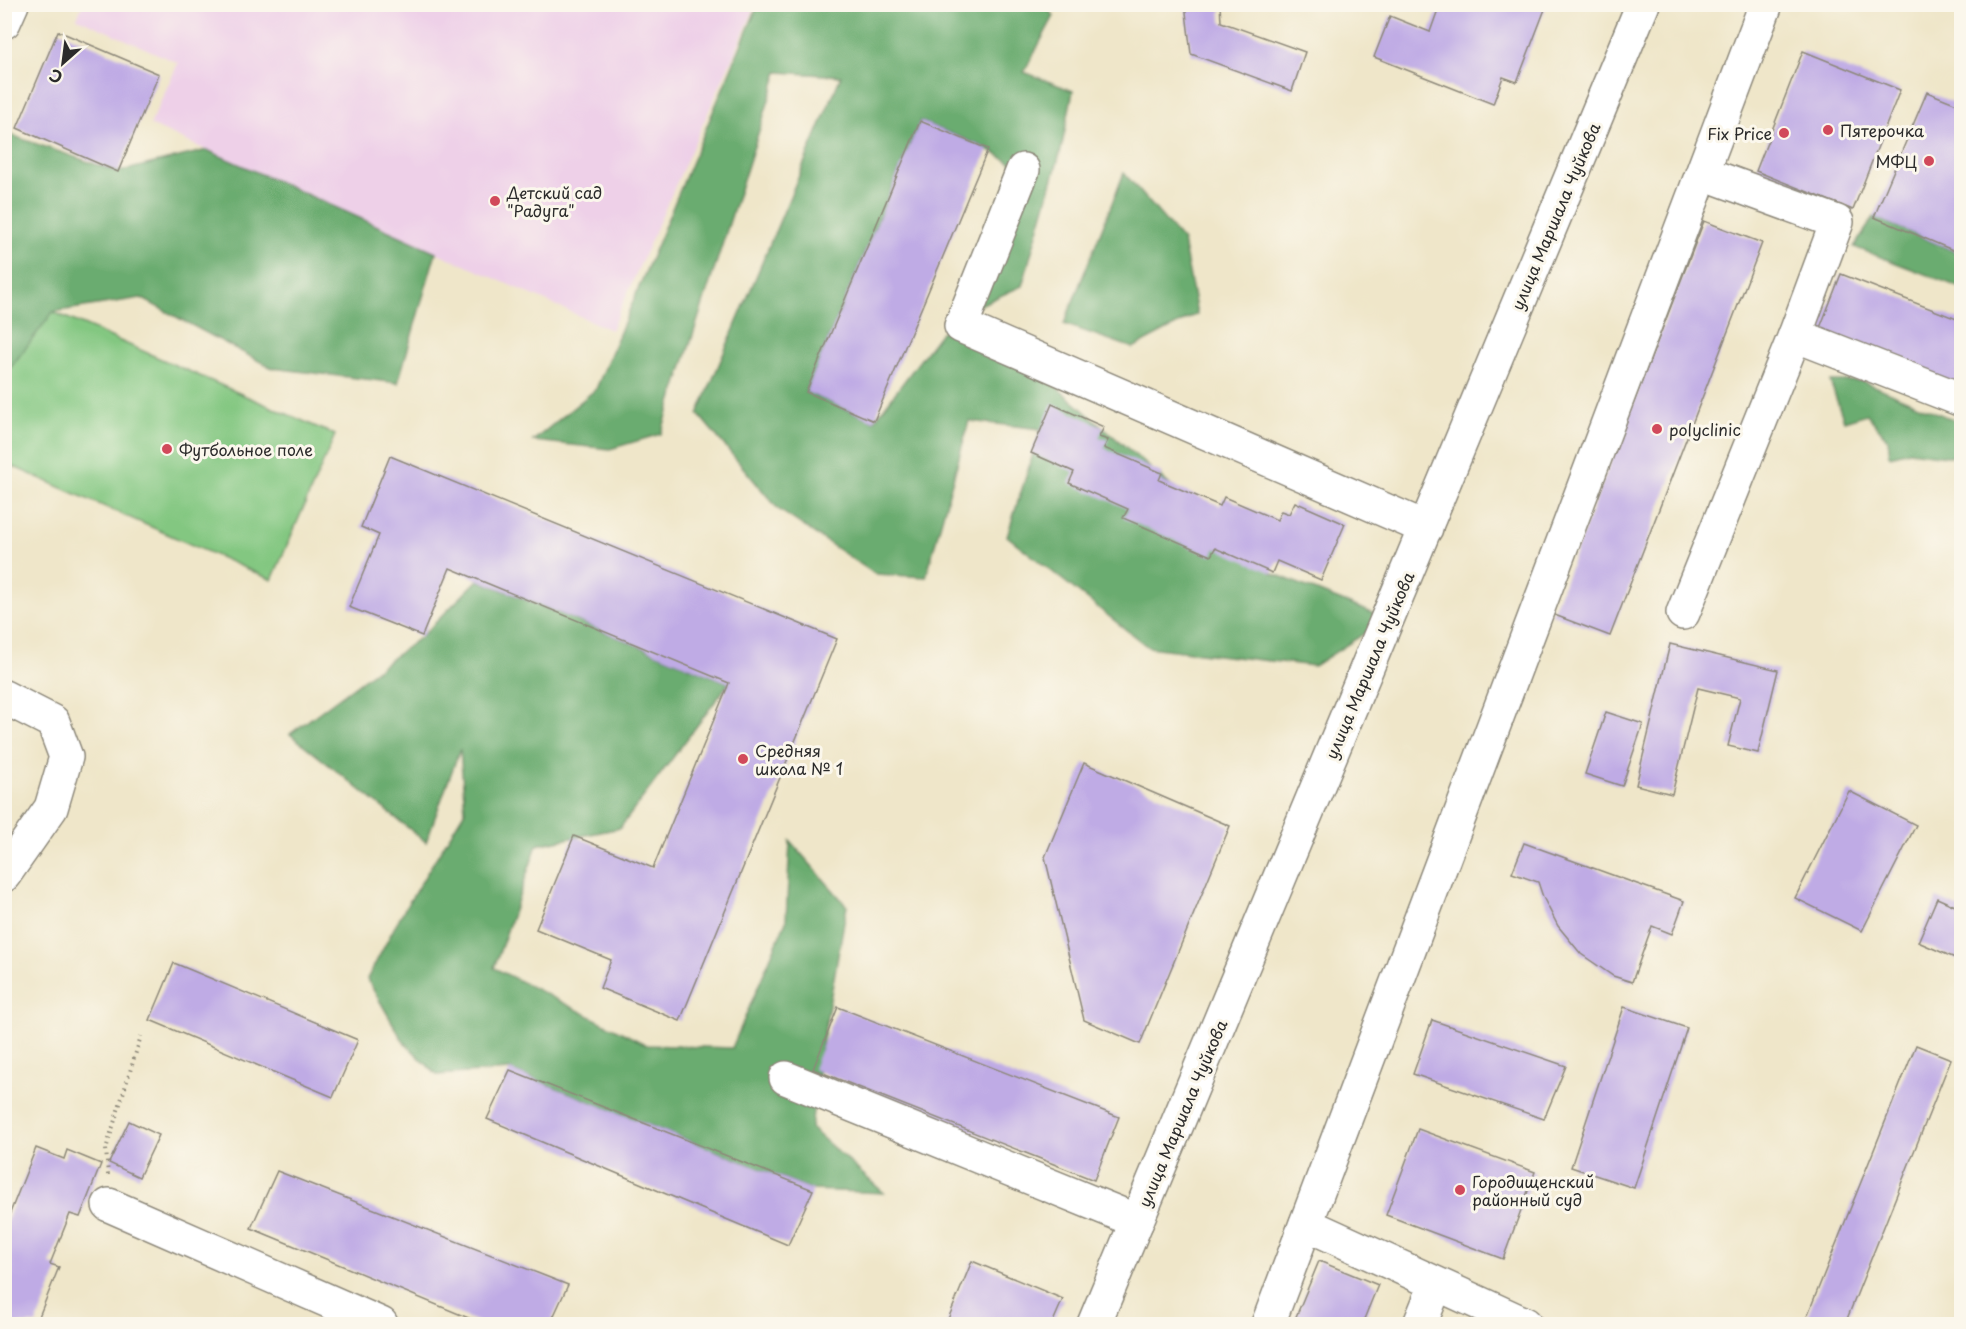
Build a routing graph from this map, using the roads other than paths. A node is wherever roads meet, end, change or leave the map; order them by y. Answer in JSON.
{"nodes":[{"id":1,"x":12,"y":4,"type":"edge"},
{"id":2,"x":1643,"y":4,"type":"edge"},
{"id":3,"x":1767,"y":4,"type":"edge"},
{"id":4,"x":4,"y":22,"type":"edge"},
{"id":5,"x":1023,"y":170,"type":"dead end"},
{"id":6,"x":1703,"y":173,"type":"junction"},
{"id":7,"x":1795,"y":335,"type":"junction"},
{"id":8,"x":1962,"y":400,"type":"edge"},
{"id":9,"x":1426,"y":528,"type":"junction"},
{"id":10,"x":1683,"y":613,"type":"dead end"},
{"id":11,"x":4,"y":697,"type":"edge"},
{"id":12,"x":4,"y":874,"type":"edge"},
{"id":13,"x":786,"y":1078,"type":"dead end"},
{"id":14,"x":109,"y":1205,"type":"road end"},
{"id":15,"x":1137,"y":1221,"type":"junction"},
{"id":16,"x":1306,"y":1224,"type":"junction"},
{"id":17,"x":1436,"y":1284,"type":"junction"},
{"id":18,"x":381,"y":1324,"type":"edge"},
{"id":19,"x":1094,"y":1324,"type":"edge"},
{"id":20,"x":1268,"y":1324,"type":"edge"},
{"id":21,"x":1420,"y":1324,"type":"edge"},
{"id":22,"x":1525,"y":1324,"type":"edge"}],
"edges":[{"from":1,"to":4,"type":"street"},
{"from":2,"to":9,"type":"street","name":"улица Маршала Чуйкова"},
{"from":3,"to":6,"type":"street"},
{"from":5,"to":9,"type":"street"},
{"from":6,"to":7,"type":"street"},
{"from":6,"to":16,"type":"street"},
{"from":7,"to":8,"type":"street"},
{"from":7,"to":10,"type":"street"},
{"from":9,"to":15,"type":"street","name":"улица Маршала Чуйкова"},
{"from":11,"to":12,"type":"street"},
{"from":13,"to":15,"type":"street"},
{"from":14,"to":18,"type":"street"},
{"from":15,"to":19,"type":"street","name":"улица Маршала Чуйкова"},
{"from":16,"to":17,"type":"street"},
{"from":16,"to":20,"type":"street"},
{"from":17,"to":21,"type":"street"},
{"from":17,"to":22,"type":"street"}]}
